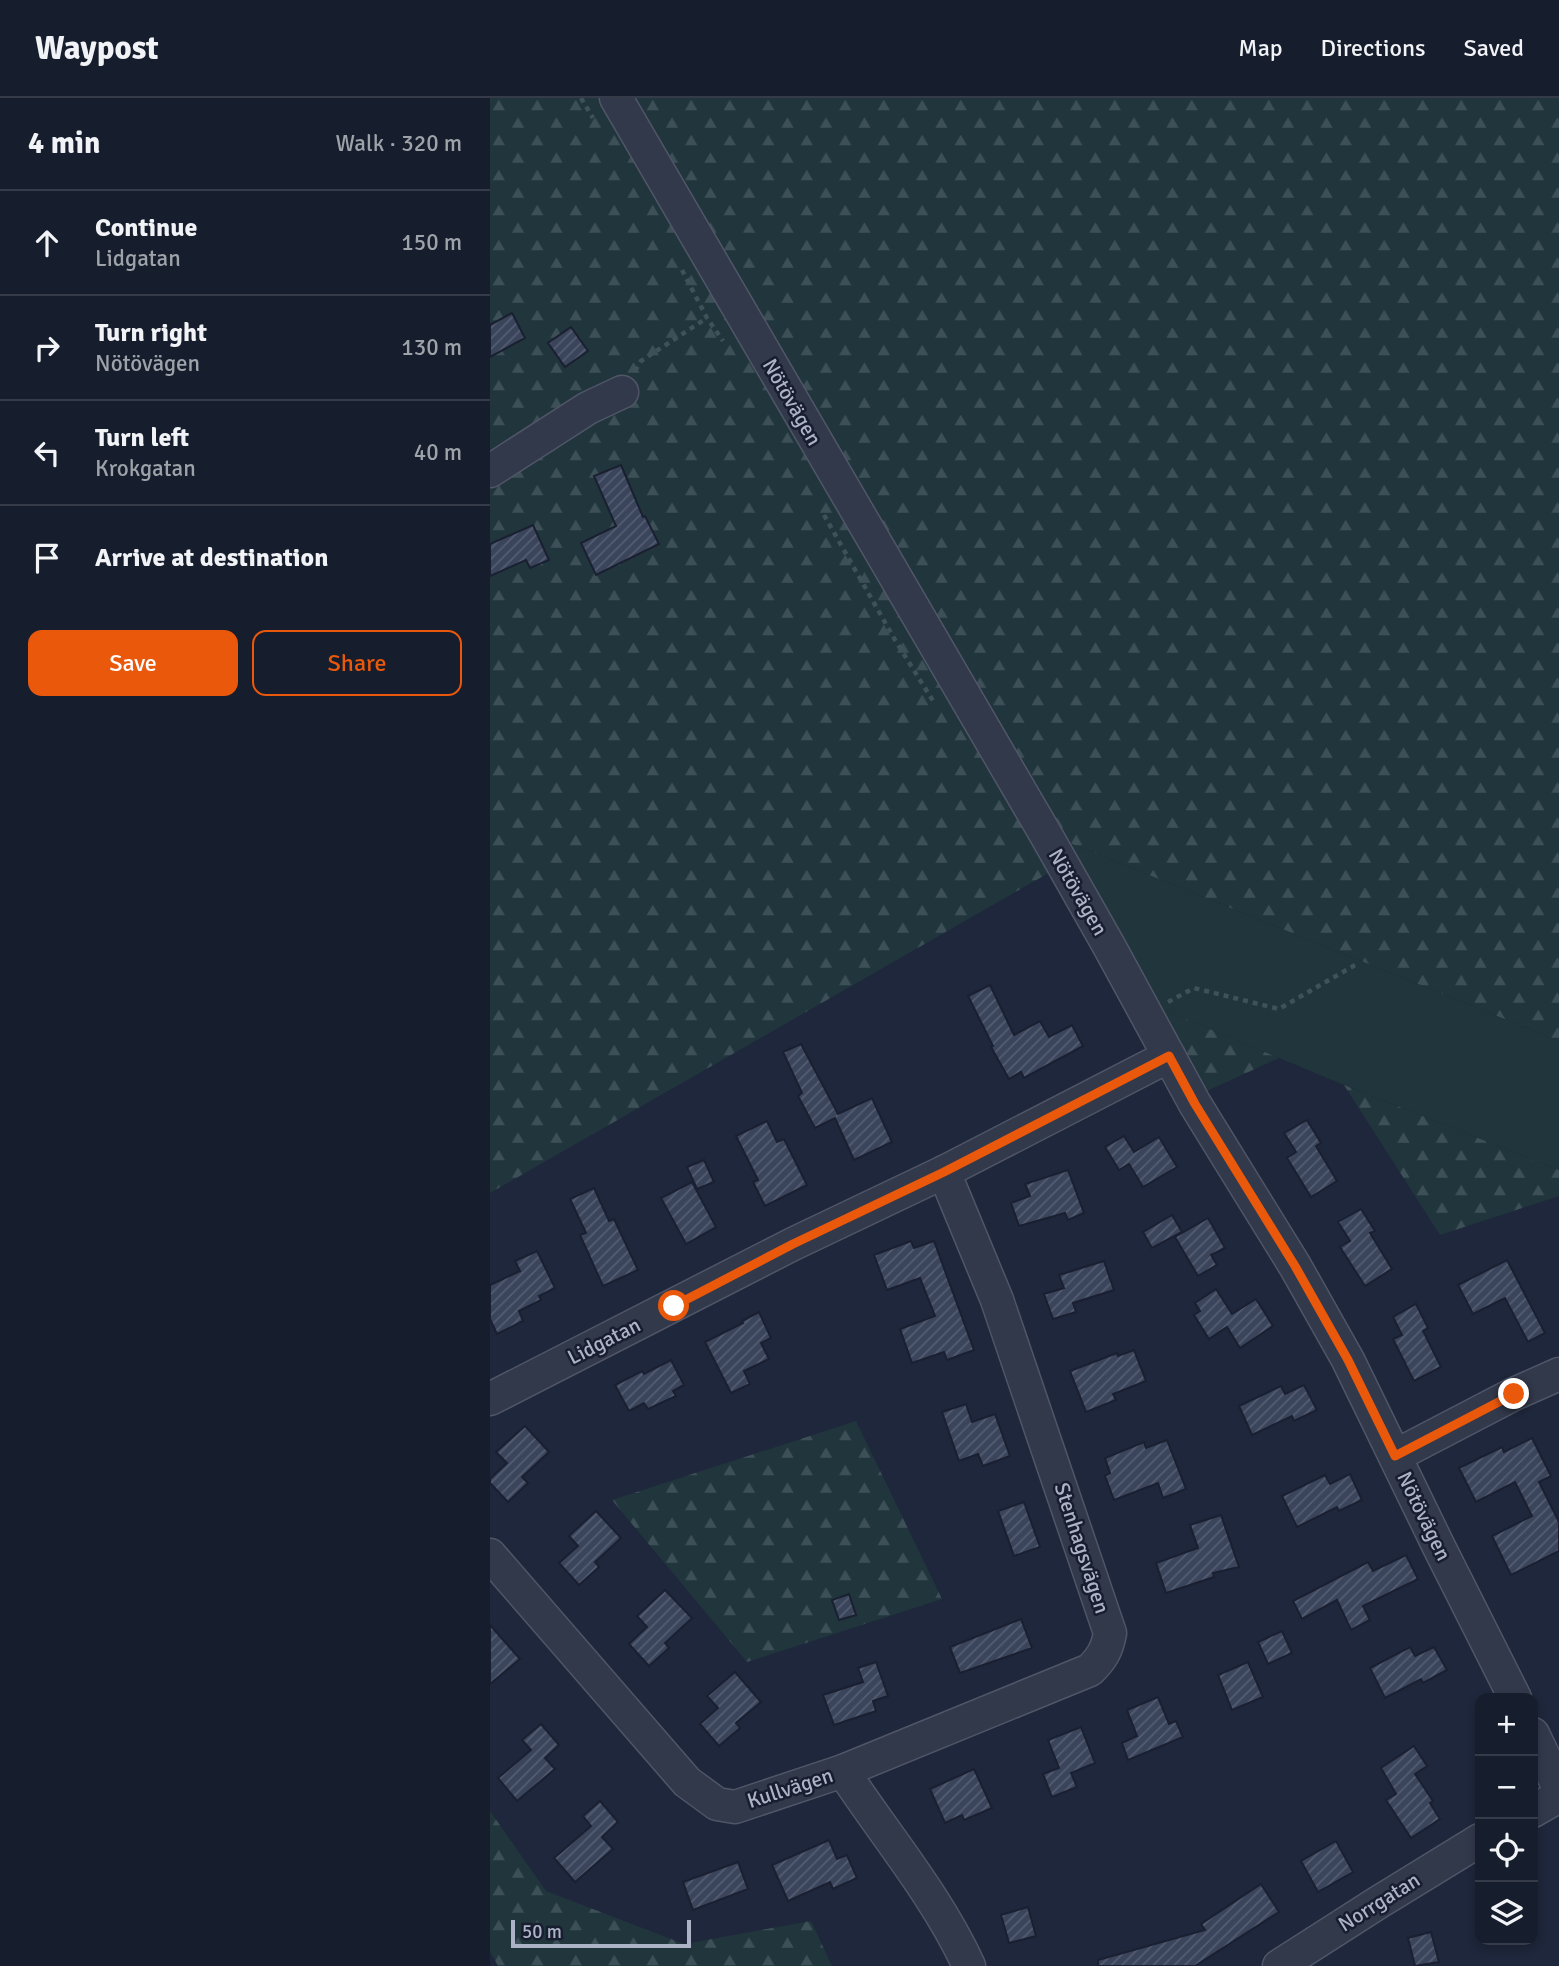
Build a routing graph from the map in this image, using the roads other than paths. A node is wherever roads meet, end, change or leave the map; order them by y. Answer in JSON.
{"nodes":[{"id":1,"x":616,"y":98,"type":"edge"},
{"id":2,"x":622,"y":393,"type":"road end"},
{"id":3,"x":490,"y":471,"type":"edge"},
{"id":4,"x":1169,"y":1056,"type":"junction"},
{"id":5,"x":944,"y":1172,"type":"junction"},
{"id":6,"x":1559,"y":1374,"type":"edge"},
{"id":7,"x":490,"y":1399,"type":"edge"},
{"id":8,"x":1395,"y":1456,"type":"junction"},
{"id":9,"x":490,"y":1555,"type":"edge"},
{"id":10,"x":1513,"y":1693,"type":"edge"},
{"id":11,"x":1538,"y":1744,"type":"edge"},
{"id":12,"x":843,"y":1771,"type":"junction"},
{"id":13,"x":1559,"y":1788,"type":"edge"},
{"id":14,"x":1559,"y":1796,"type":"edge"},
{"id":15,"x":1538,"y":1808,"type":"edge"},
{"id":16,"x":1475,"y":1843,"type":"edge"},
{"id":17,"x":969,"y":1966,"type":"edge"},
{"id":18,"x":1279,"y":1966,"type":"edge"}],
"edges":[{"from":1,"to":4,"type":"street","name":"Nötövägen"},
{"from":2,"to":3,"type":"street"},
{"from":4,"to":5,"type":"street","name":"Lidgatan"},
{"from":4,"to":8,"type":"street","name":"Nötövägen"},
{"from":5,"to":7,"type":"street","name":"Lidgatan"},
{"from":5,"to":12,"type":"street","name":"Stenhagsvägen"},
{"from":6,"to":8,"type":"street"},
{"from":8,"to":10,"type":"street","name":"Nötövägen"},
{"from":9,"to":12,"type":"street","name":"Kullvägen"},
{"from":11,"to":13,"type":"street"},
{"from":12,"to":17,"type":"street","name":"Kullvägen"},
{"from":14,"to":15,"type":"street"},
{"from":16,"to":18,"type":"street","name":"Norrgatan"}]}
